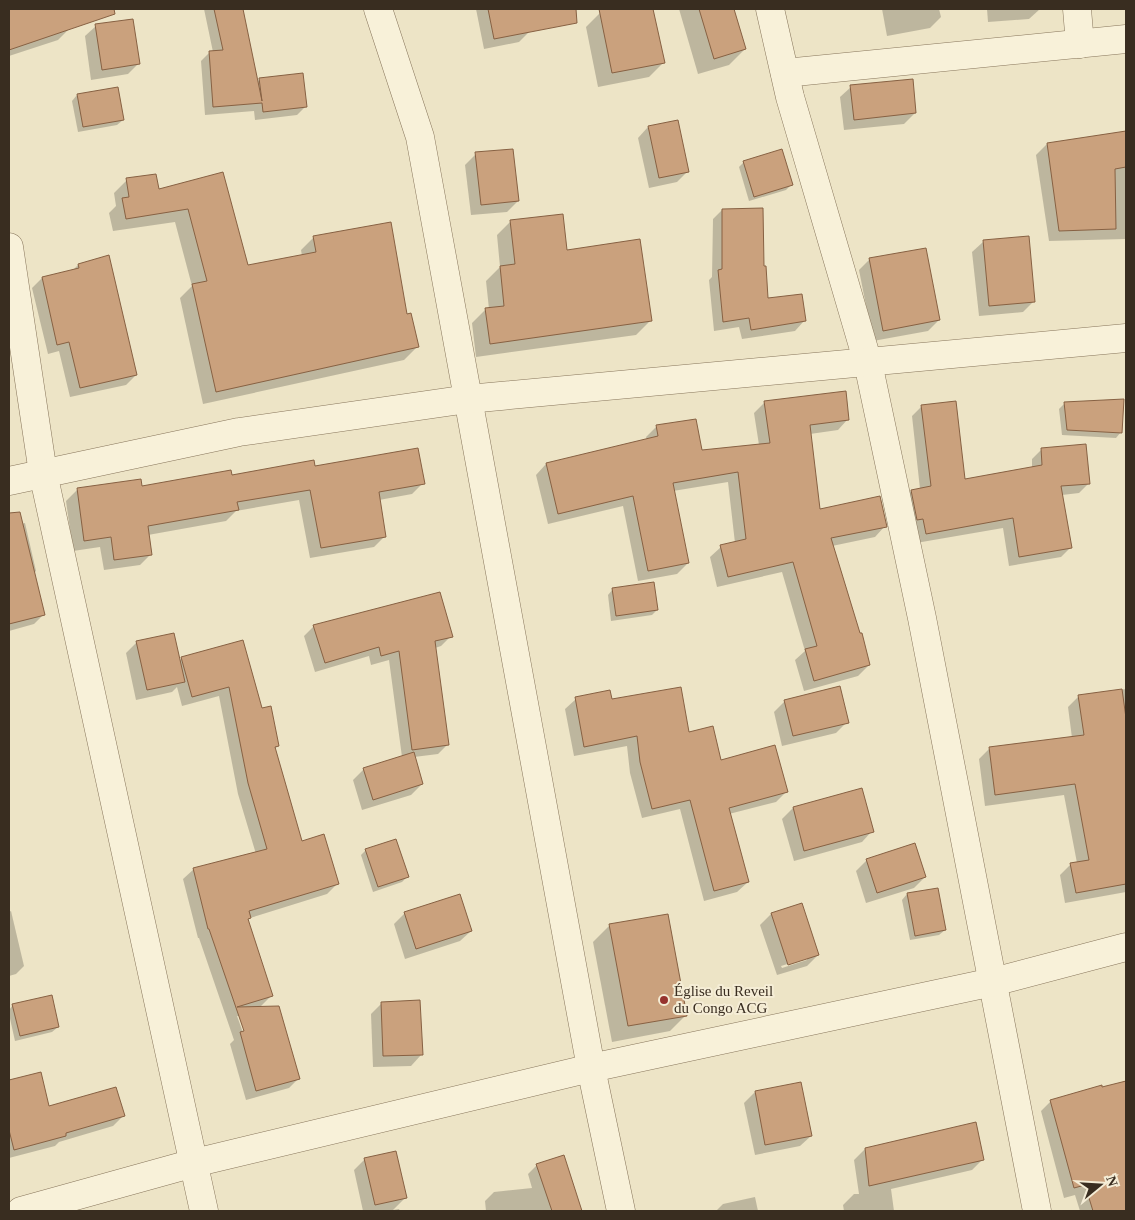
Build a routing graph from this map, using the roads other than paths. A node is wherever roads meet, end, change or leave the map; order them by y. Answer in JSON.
{"nodes":[{"id":1,"x":378,"y":9,"type":"edge"},
{"id":2,"x":770,"y":9,"type":"edge"},
{"id":3,"x":1076,"y":9,"type":"edge"},
{"id":4,"x":1126,"y":40,"type":"edge"},
{"id":5,"x":1080,"y":44,"type":"junction"},
{"id":6,"x":784,"y":73,"type":"junction"},
{"id":7,"x":9,"y":246,"type":"edge"},
{"id":8,"x":1126,"y":338,"type":"edge"},
{"id":9,"x":868,"y":363,"type":"junction"},
{"id":10,"x":468,"y":399,"type":"junction"},
{"id":11,"x":43,"y":473,"type":"junction"},
{"id":12,"x":9,"y":482,"type":"edge"},
{"id":13,"x":1126,"y":947,"type":"edge"},
{"id":14,"x":993,"y":982,"type":"junction"},
{"id":15,"x":591,"y":1068,"type":"junction"},
{"id":16,"x":194,"y":1163,"type":"junction"},
{"id":17,"x":21,"y":1211,"type":"edge"},
{"id":18,"x":204,"y":1211,"type":"edge"},
{"id":19,"x":622,"y":1211,"type":"edge"},
{"id":20,"x":1037,"y":1211,"type":"edge"}],
"edges":[{"from":1,"to":10,"type":"street"},
{"from":2,"to":6,"type":"street"},
{"from":3,"to":5,"type":"street"},
{"from":4,"to":5,"type":"street"},
{"from":5,"to":6,"type":"street"},
{"from":6,"to":9,"type":"street"},
{"from":7,"to":11,"type":"street"},
{"from":8,"to":9,"type":"street"},
{"from":9,"to":10,"type":"street"},
{"from":9,"to":14,"type":"street"},
{"from":10,"to":11,"type":"street"},
{"from":10,"to":15,"type":"street"},
{"from":11,"to":12,"type":"street"},
{"from":11,"to":16,"type":"street"},
{"from":13,"to":14,"type":"street"},
{"from":14,"to":15,"type":"street"},
{"from":14,"to":20,"type":"street"},
{"from":15,"to":16,"type":"street"},
{"from":15,"to":19,"type":"street"},
{"from":16,"to":17,"type":"street"},
{"from":16,"to":18,"type":"street"}]}
